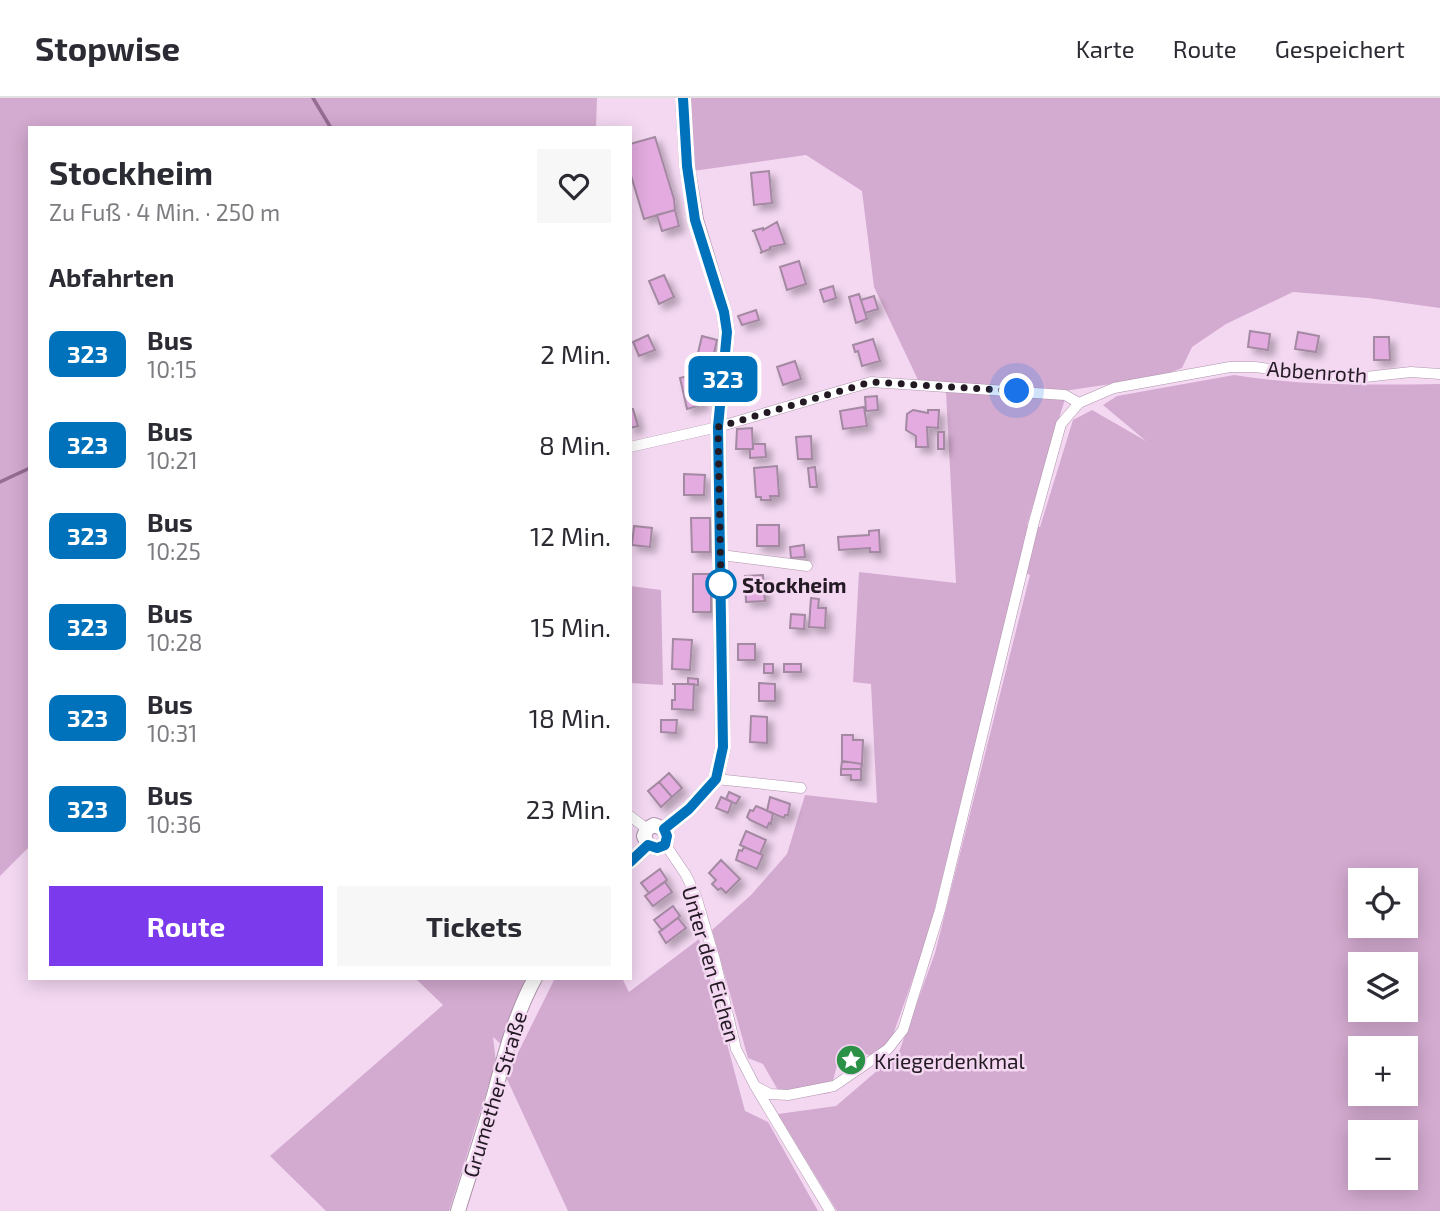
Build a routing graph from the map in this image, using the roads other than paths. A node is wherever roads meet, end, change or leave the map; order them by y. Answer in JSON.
{"nodes":[{"id":1,"x":683,"y":98,"type":"edge"},
{"id":2,"x":1440,"y":374,"type":"edge"},
{"id":3,"x":1079,"y":403,"type":"junction"},
{"id":4,"x":718,"y":427,"type":"junction"},
{"id":5,"x":632,"y":447,"type":"edge"},
{"id":6,"x":721,"y":555,"type":"junction"},
{"id":7,"x":807,"y":566,"type":"dead end"},
{"id":8,"x":716,"y":779,"type":"junction"},
{"id":9,"x":801,"y":788,"type":"dead end"},
{"id":10,"x":632,"y":818,"type":"edge"},
{"id":11,"x":647,"y":829,"type":"junction"},
{"id":12,"x":664,"y":829,"type":"junction"},
{"id":13,"x":648,"y":845,"type":"junction"},
{"id":14,"x":665,"y":845,"type":"junction"},
{"id":15,"x":632,"y":860,"type":"edge"},
{"id":16,"x":534,"y":980,"type":"edge"},
{"id":17,"x":755,"y":1086,"type":"junction"},
{"id":18,"x":458,"y":1211,"type":"edge"},
{"id":19,"x":830,"y":1211,"type":"edge"}],
"edges":[{"from":1,"to":4,"type":"street"},
{"from":2,"to":3,"type":"street","name":"Abbenroth"},
{"from":3,"to":4,"type":"street"},
{"from":3,"to":17,"type":"street"},
{"from":4,"to":5,"type":"street"},
{"from":4,"to":6,"type":"street"},
{"from":6,"to":7,"type":"street"},
{"from":6,"to":8,"type":"street"},
{"from":8,"to":9,"type":"street"},
{"from":8,"to":12,"type":"street"},
{"from":10,"to":11,"type":"street"},
{"from":11,"to":12,"type":"street"},
{"from":11,"to":13,"type":"street"},
{"from":12,"to":14,"type":"street"},
{"from":13,"to":14,"type":"street"},
{"from":13,"to":15,"type":"street"},
{"from":14,"to":17,"type":"street","name":"Unter den Eichen"},
{"from":16,"to":18,"type":"street","name":"Grumether Straße"},
{"from":17,"to":19,"type":"street","name":"Unter den Eichen"}]}
